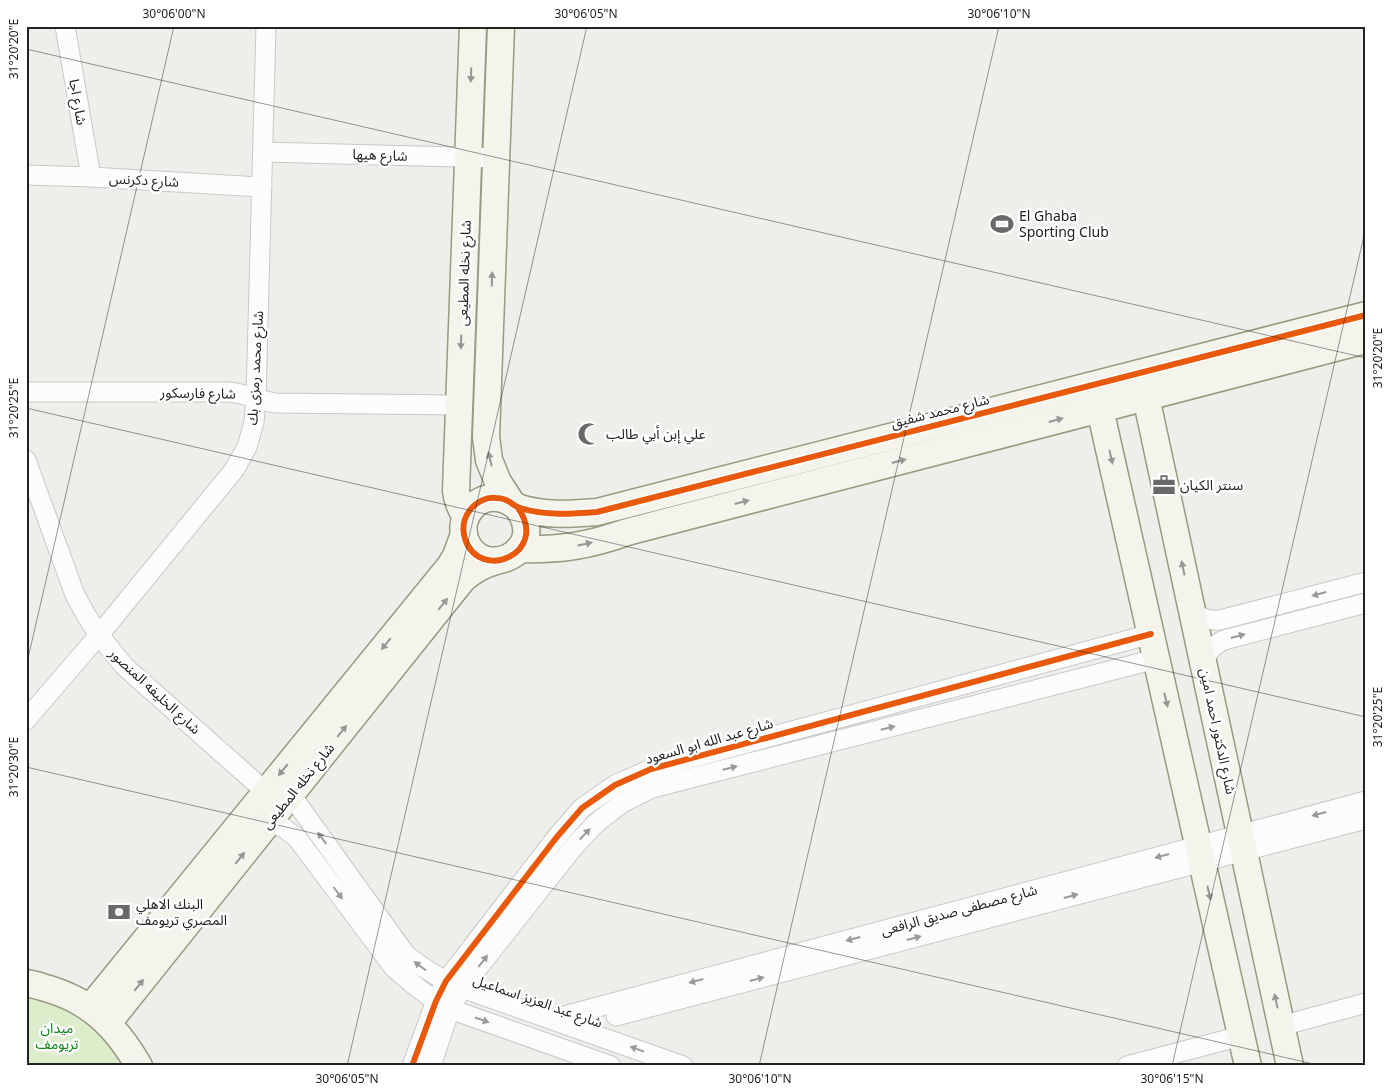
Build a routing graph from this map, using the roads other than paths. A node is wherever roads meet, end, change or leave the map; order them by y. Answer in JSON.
{"nodes":[{"id":1,"x":65,"y":26,"type":"edge"},
{"id":2,"x":266,"y":26,"type":"edge"},
{"id":3,"x":473,"y":26,"type":"edge"},
{"id":4,"x":502,"y":26,"type":"edge"},
{"id":5,"x":263,"y":152,"type":"junction"},
{"id":6,"x":468,"y":158,"type":"junction"},
{"id":7,"x":496,"y":158,"type":"junction"},
{"id":8,"x":26,"y":176,"type":"edge"},
{"id":9,"x":91,"y":177,"type":"junction"},
{"id":10,"x":262,"y":187,"type":"junction"},
{"id":11,"x":1366,"y":315,"type":"edge"},
{"id":12,"x":1366,"y":340,"type":"edge"},
{"id":13,"x":26,"y":392,"type":"edge"},
{"id":14,"x":1146,"y":397,"type":"junction"},
{"id":15,"x":256,"y":398,"type":"junction"},
{"id":16,"x":459,"y":405,"type":"junction"},
{"id":17,"x":1100,"y":409,"type":"junction"},
{"id":18,"x":26,"y":460,"type":"edge"},
{"id":19,"x":515,"y":505,"type":"junction"},
{"id":20,"x":553,"y":513,"type":"junction"},
{"id":21,"x":465,"y":525,"type":"junction"},
{"id":22,"x":519,"y":549,"type":"junction"},
{"id":23,"x":556,"y":549,"type":"junction"},
{"id":24,"x":496,"y":561,"type":"junction"},
{"id":25,"x":456,"y":572,"type":"junction"},
{"id":26,"x":1366,"y":582,"type":"edge"},
{"id":27,"x":1366,"y":603,"type":"edge"},
{"id":28,"x":1192,"y":610,"type":"junction"},
{"id":29,"x":99,"y":635,"type":"junction"},
{"id":30,"x":1154,"y":646,"type":"junction"},
{"id":31,"x":1203,"y":665,"type":"junction"},
{"id":32,"x":26,"y":720,"type":"edge"},
{"id":33,"x":266,"y":792,"type":"junction"},
{"id":34,"x":291,"y":795,"type":"junction"},
{"id":35,"x":1366,"y":801,"type":"edge"},
{"id":36,"x":1366,"y":819,"type":"edge"},
{"id":37,"x":269,"y":822,"type":"junction"},
{"id":38,"x":1242,"y":843,"type":"junction"},
{"id":39,"x":1200,"y":854,"type":"junction"},
{"id":40,"x":27,"y":982,"type":"edge"},
{"id":41,"x":454,"y":985,"type":"junction"},
{"id":42,"x":1366,"y":1003,"type":"edge"},
{"id":43,"x":443,"y":1005,"type":"junction"},
{"id":44,"x":99,"y":1016,"type":"junction"},
{"id":45,"x":553,"y":1019,"type":"junction"},
{"id":46,"x":1281,"y":1026,"type":"junction"},
{"id":47,"x":574,"y":1027,"type":"junction"},
{"id":48,"x":1241,"y":1036,"type":"junction"},
{"id":49,"x":139,"y":1066,"type":"edge"},
{"id":50,"x":412,"y":1066,"type":"edge"},
{"id":51,"x":431,"y":1066,"type":"edge"},
{"id":52,"x":611,"y":1066,"type":"edge"},
{"id":53,"x":683,"y":1066,"type":"edge"},
{"id":54,"x":1127,"y":1066,"type":"edge"},
{"id":55,"x":1248,"y":1066,"type":"edge"},
{"id":56,"x":1290,"y":1066,"type":"edge"}],
"edges":[{"from":1,"to":9,"type":"street","name":"شارع اجا"},
{"from":2,"to":5,"type":"street","name":"شارع محمد رمزى بك"},
{"from":3,"to":6,"type":"street","name":"شارع نخله المطيعى","one_way":true},
{"from":4,"to":7,"type":"street","name":"شارع نخله المطيعى"},
{"from":5,"to":6,"type":"street","name":"شارع هيها"},
{"from":5,"to":10,"type":"street","name":"شارع محمد رمزى بك"},
{"from":6,"to":7,"type":"street","name":"شارع هيها"},
{"from":6,"to":16,"type":"street","name":"شارع نخله المطيعى","one_way":true},
{"from":19,"to":7,"type":"street","name":"شارع نخله المطيعى","one_way":true},
{"from":8,"to":9,"type":"street","name":"شارع دكرنس"},
{"from":9,"to":10,"type":"street","name":"شارع دكرنس"},
{"from":10,"to":15,"type":"street","name":"شارع محمد رمزى بك"},
{"from":11,"to":20,"type":"street","name":"شارع محمد شفيق"},
{"from":12,"to":14,"type":"street"},
{"from":13,"to":15,"type":"street","name":"شارع فارسكور"},
{"from":14,"to":17,"type":"street"},
{"from":28,"to":14,"type":"street","name":"شارع الدكتور احمد امين","one_way":true},
{"from":15,"to":16,"type":"street","name":"شارع فارسكور"},
{"from":15,"to":29,"type":"street","name":"شارع محمد رمزى بك"},
{"from":16,"to":21,"type":"street","name":"شارع نخله المطيعى"},
{"from":23,"to":17,"type":"street","one_way":true},
{"from":17,"to":30,"type":"street","one_way":true},
{"from":18,"to":29,"type":"street","name":"شارع الخليفه المنصور"},
{"from":19,"to":20,"type":"street","name":"شارع محمد شفيق"},
{"from":19,"to":21,"type":"street"},
{"from":19,"to":22,"type":"street"},
{"from":20,"to":23,"type":"street"},
{"from":21,"to":24,"type":"street"},
{"from":21,"to":25,"type":"street","name":"شارع نخله المطيعى"},
{"from":22,"to":23,"type":"street"},
{"from":22,"to":24,"type":"street"},
{"from":24,"to":25,"type":"street","name":"شارع نخله المطيعى"},
{"from":25,"to":33,"type":"street","name":"شارع نخله المطيعى","one_way":true},
{"from":34,"to":25,"type":"street","name":"شارع نخله المطيعى","one_way":true},
{"from":26,"to":28,"type":"street","one_way":true},
{"from":31,"to":27,"type":"street","one_way":true},
{"from":28,"to":31,"type":"street","name":"شارع الدكتور احمد امين"},
{"from":29,"to":32,"type":"street","name":"شارع محمد رمزى بك"},
{"from":29,"to":33,"type":"street","name":"شارع الخليفه المنصور"},
{"from":30,"to":39,"type":"street","one_way":true},
{"from":41,"to":30,"type":"street","name":"شارع عبد الله ابو السعود","one_way":true},
{"from":30,"to":41,"type":"street","name":"شارع عبد الله ابو السعود"},
{"from":31,"to":38,"type":"street","name":"شارع الدكتور احمد امين"},
{"from":33,"to":44,"type":"street","name":"شارع نخله المطيعى"},
{"from":34,"to":37,"type":"street","name":"شارع نخله المطيعى"},
{"from":41,"to":34,"type":"street","name":"شارع عبد العزيز اسماعيل","one_way":true},
{"from":35,"to":38,"type":"street","name":"شارع مصطفى صديق الرافعى","one_way":true},
{"from":36,"to":38,"type":"street","name":"شارع مصطفى صديق الرافعى"},
{"from":37,"to":43,"type":"street","one_way":true},
{"from":44,"to":37,"type":"street","name":"شارع نخله المطيعى","one_way":true},
{"from":38,"to":39,"type":"street","name":"شارع مصطفى صديق الرافعى"},
{"from":46,"to":38,"type":"street","name":"شارع الدكتور احمد امين","one_way":true},
{"from":39,"to":45,"type":"street","name":"شارع مصطفى صديق الرافعى","one_way":true},
{"from":47,"to":39,"type":"street","name":"شارع مصطفى صديق الرافعى","one_way":true},
{"from":39,"to":48,"type":"street","one_way":true},
{"from":40,"to":44,"type":"street"},
{"from":41,"to":43,"type":"street","name":"شارع عبد الله ابو السعود"},
{"from":41,"to":45,"type":"street","name":"شارع عبد العزيز اسماعيل"},
{"from":42,"to":46,"type":"street"},
{"from":43,"to":50,"type":"street","name":"شارع عبد الله ابو السعود"},
{"from":43,"to":51,"type":"street","name":"شارع عبد الله ابو السعود"},
{"from":43,"to":52,"type":"street","one_way":true},
{"from":44,"to":49,"type":"street"},
{"from":45,"to":47,"type":"street","name":"شارع عبد العزيز اسماعيل"},
{"from":46,"to":56,"type":"street","name":"شارع الدكتور احمد امين"},
{"from":53,"to":47,"type":"street","name":"شارع عبد العزيز اسماعيل","one_way":true},
{"from":48,"to":54,"type":"street"},
{"from":48,"to":55,"type":"street"}]}
